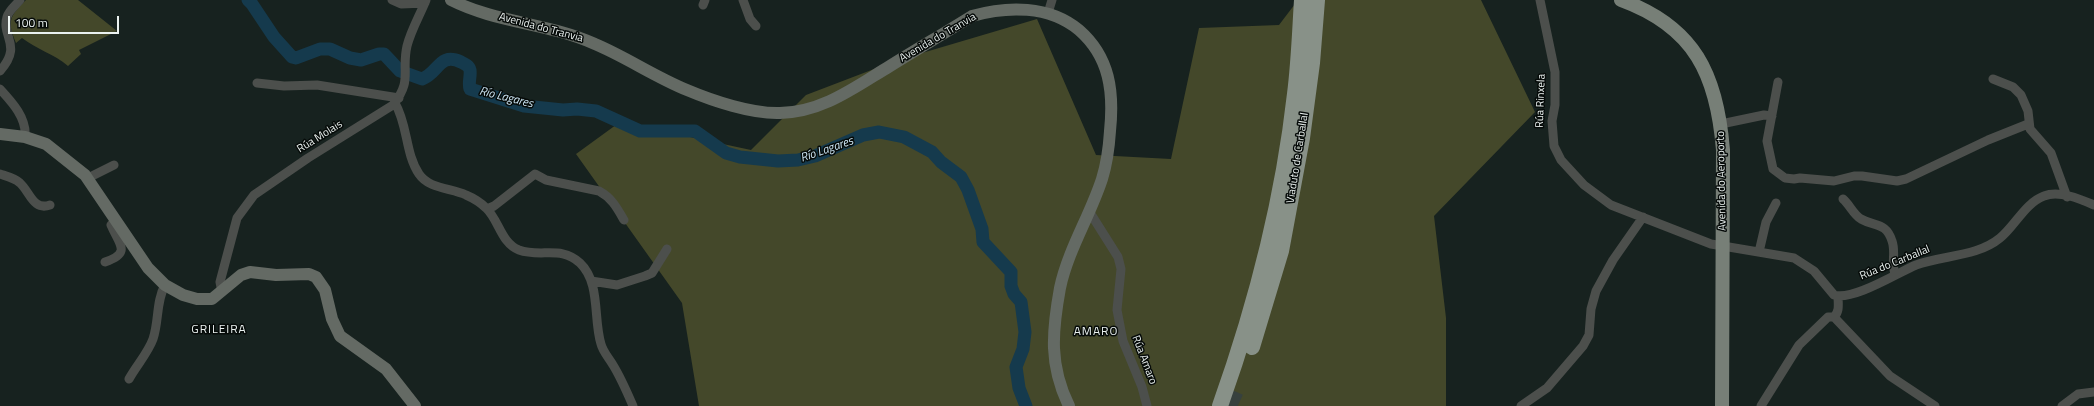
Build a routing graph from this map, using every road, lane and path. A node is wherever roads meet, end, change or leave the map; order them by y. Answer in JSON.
{"nodes":[{"id":1,"x":20,"y":0,"type":"edge"},
{"id":2,"x":392,"y":0,"type":"edge"},
{"id":3,"x":450,"y":0,"type":"edge"},
{"id":4,"x":743,"y":0,"type":"edge"},
{"id":5,"x":1052,"y":0,"type":"edge"},
{"id":6,"x":1302,"y":0,"type":"edge"},
{"id":7,"x":1317,"y":0,"type":"edge"},
{"id":8,"x":1540,"y":0,"type":"edge"},
{"id":9,"x":1621,"y":0,"type":"edge"},
{"id":10,"x":425,"y":2,"type":"edge"},
{"id":11,"x":1048,"y":13,"type":"junction"},
{"id":12,"x":756,"y":26,"type":"dead end"},
{"id":13,"x":0,"y":71,"type":"edge"},
{"id":14,"x":1993,"y":79,"type":"dead end"},
{"id":15,"x":1778,"y":82,"type":"dead end"},
{"id":16,"x":258,"y":83,"type":"dead end"},
{"id":17,"x":0,"y":89,"type":"edge"},
{"id":18,"x":397,"y":101,"type":"junction"},
{"id":19,"x":1772,"y":116,"type":"junction"},
{"id":20,"x":1721,"y":124,"type":"junction"},
{"id":21,"x":2028,"y":124,"type":"junction"},
{"id":22,"x":0,"y":134,"type":"edge"},
{"id":23,"x":25,"y":136,"type":"junction"},
{"id":24,"x":114,"y":165,"type":"dead end"},
{"id":25,"x":0,"y":174,"type":"edge"},
{"id":26,"x":88,"y":178,"type":"junction"},
{"id":27,"x":2067,"y":197,"type":"junction"},
{"id":28,"x":1843,"y":199,"type":"dead end"},
{"id":29,"x":1776,"y":203,"type":"dead end"},
{"id":30,"x":50,"y":205,"type":"dead end"},
{"id":31,"x":2094,"y":205,"type":"edge"},
{"id":32,"x":487,"y":209,"type":"junction"},
{"id":33,"x":1089,"y":211,"type":"junction"},
{"id":34,"x":1643,"y":217,"type":"junction"},
{"id":35,"x":624,"y":220,"type":"dead end"},
{"id":36,"x":116,"y":222,"type":"junction"},
{"id":37,"x":1723,"y":247,"type":"junction"},
{"id":38,"x":667,"y":249,"type":"dead end"},
{"id":39,"x":1758,"y":252,"type":"junction"},
{"id":40,"x":105,"y":262,"type":"dead end"},
{"id":41,"x":1895,"y":274,"type":"junction"},
{"id":42,"x":591,"y":281,"type":"junction"},
{"id":43,"x":165,"y":285,"type":"junction"},
{"id":44,"x":222,"y":292,"type":"junction"},
{"id":45,"x":1838,"y":296,"type":"junction"},
{"id":46,"x":1256,"y":313,"type":"junction"},
{"id":47,"x":1834,"y":317,"type":"junction"},
{"id":48,"x":129,"y":379,"type":"dead end"},
{"id":49,"x":1237,"y":388,"type":"tunnel mouth"},
{"id":50,"x":2094,"y":392,"type":"edge"},
{"id":51,"x":415,"y":406,"type":"edge"},
{"id":52,"x":633,"y":406,"type":"edge"},
{"id":53,"x":1068,"y":406,"type":"edge"},
{"id":54,"x":1147,"y":406,"type":"edge"},
{"id":55,"x":1220,"y":406,"type":"edge"},
{"id":56,"x":1521,"y":406,"type":"edge"},
{"id":57,"x":1722,"y":406,"type":"edge"},
{"id":58,"x":1761,"y":406,"type":"edge"},
{"id":59,"x":1935,"y":406,"type":"edge"},
{"id":60,"x":2062,"y":406,"type":"edge"}],
"edges":[{"from":1,"to":13,"type":"street"},
{"from":2,"to":10,"type":"street"},
{"from":3,"to":11,"type":"main road","name":"Avenida do Tranvia"},
{"from":4,"to":12,"type":"street"},
{"from":5,"to":11,"type":"street"},
{"from":6,"to":46,"type":"highway","name":"Viaduto de Carballal"},
{"from":7,"to":46,"type":"highway","name":"Viaduto de Carballal"},
{"from":8,"to":34,"type":"street","name":"Rúa Rinxela"},
{"from":9,"to":20,"type":"main road","name":"Avenida do Aeroporto"},
{"from":10,"to":18,"type":"street"},
{"from":11,"to":33,"type":"main road","name":"Avenida do Tranvia"},
{"from":14,"to":21,"type":"street"},
{"from":15,"to":19,"type":"street"},
{"from":16,"to":18,"type":"street"},
{"from":17,"to":23,"type":"street"},
{"from":18,"to":32,"type":"street"},
{"from":18,"to":44,"type":"street","name":"Rúa Molais"},
{"from":19,"to":20,"type":"street"},
{"from":19,"to":21,"type":"street"},
{"from":20,"to":37,"type":"main road","name":"Avenida do Aeroporto"},
{"from":21,"to":27,"type":"street"},
{"from":22,"to":23,"type":"main road"},
{"from":23,"to":26,"type":"main road"},
{"from":24,"to":26,"type":"street"},
{"from":25,"to":30,"type":"street"},
{"from":26,"to":36,"type":"main road"},
{"from":27,"to":31,"type":"street","name":"Rúa do Carballal"},
{"from":27,"to":41,"type":"street","name":"Rúa do Carballal"},
{"from":28,"to":41,"type":"street"},
{"from":29,"to":39,"type":"street"},
{"from":32,"to":35,"type":"street"},
{"from":32,"to":42,"type":"street"},
{"from":33,"to":53,"type":"main road","name":"Avenida do Tranvia"},
{"from":33,"to":54,"type":"street","name":"Rúa Amaro"},
{"from":34,"to":37,"type":"street","name":"Rúa Rinxela"},
{"from":34,"to":56,"type":"street"},
{"from":36,"to":40,"type":"street"},
{"from":36,"to":43,"type":"main road"},
{"from":37,"to":39,"type":"street"},
{"from":37,"to":57,"type":"main road","name":"Avenida do Aeroporto"},
{"from":38,"to":42,"type":"street"},
{"from":39,"to":45,"type":"street"},
{"from":41,"to":45,"type":"street","name":"Rúa do Carballal"},
{"from":42,"to":52,"type":"street"},
{"from":43,"to":44,"type":"main road"},
{"from":43,"to":48,"type":"street"},
{"from":44,"to":51,"type":"main road"},
{"from":45,"to":47,"type":"street"},
{"from":46,"to":49,"type":"highway"},
{"from":46,"to":55,"type":"highway"},
{"from":47,"to":58,"type":"street"},
{"from":47,"to":59,"type":"street"},
{"from":50,"to":60,"type":"street"}]}
